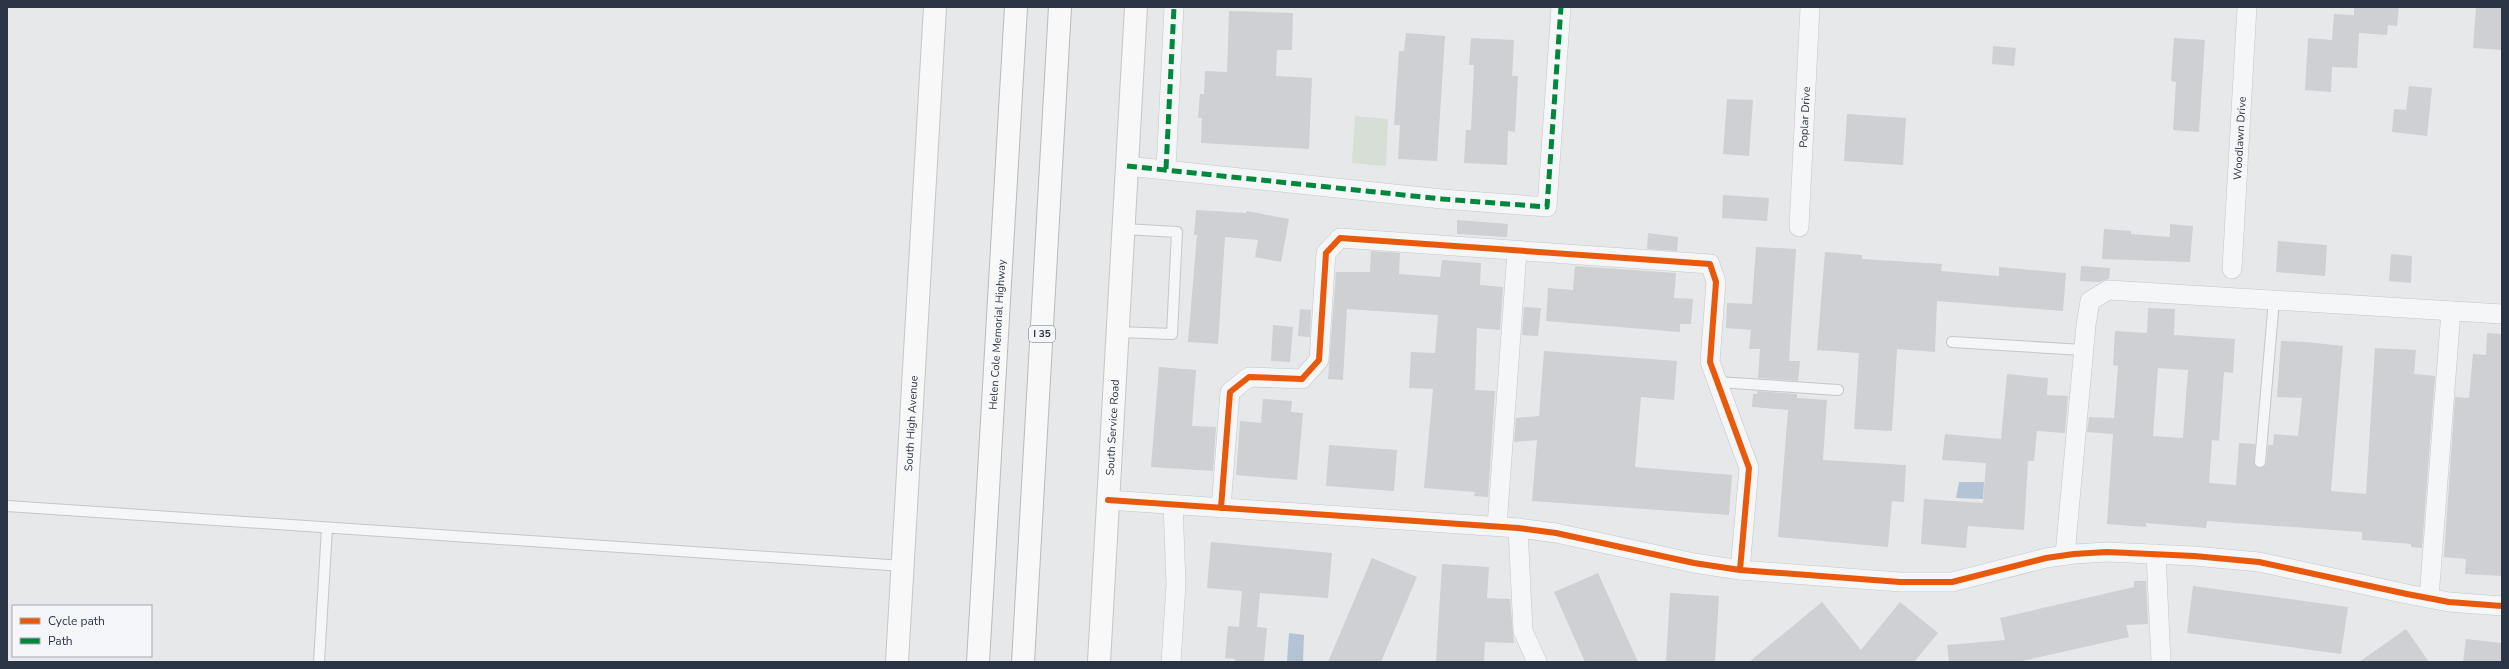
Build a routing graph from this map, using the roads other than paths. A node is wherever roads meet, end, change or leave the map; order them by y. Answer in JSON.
{"nodes":[{"id":1,"x":935,"y":7,"type":"edge"},
{"id":2,"x":1016,"y":7,"type":"edge"},
{"id":3,"x":1060,"y":7,"type":"edge"},
{"id":4,"x":1136,"y":7,"type":"edge"},
{"id":5,"x":1174,"y":7,"type":"edge"},
{"id":6,"x":1561,"y":7,"type":"edge"},
{"id":7,"x":1810,"y":7,"type":"edge"},
{"id":8,"x":2247,"y":7,"type":"edge"},
{"id":9,"x":1127,"y":166,"type":"junction"},
{"id":10,"x":1166,"y":169,"type":"junction"},
{"id":11,"x":1799,"y":227,"type":"dead end"},
{"id":12,"x":1124,"y":229,"type":"junction"},
{"id":13,"x":1517,"y":251,"type":"junction"},
{"id":14,"x":2232,"y":270,"type":"dead end"},
{"id":15,"x":2274,"y":300,"type":"junction"},
{"id":16,"x":2451,"y":311,"type":"junction"},
{"id":17,"x":2502,"y":314,"type":"edge"},
{"id":18,"x":1118,"y":332,"type":"junction"},
{"id":19,"x":1952,"y":342,"type":"dead end"},
{"id":20,"x":2083,"y":350,"type":"junction"},
{"id":21,"x":1718,"y":382,"type":"junction"},
{"id":22,"x":1838,"y":390,"type":"dead end"},
{"id":23,"x":2260,"y":462,"type":"dead end"},
{"id":24,"x":1108,"y":500,"type":"junction"},
{"id":25,"x":1173,"y":504,"type":"junction"},
{"id":26,"x":7,"y":506,"type":"edge"},
{"id":27,"x":1221,"y":508,"type":"junction"},
{"id":28,"x":1497,"y":526,"type":"junction"},
{"id":29,"x":327,"y":528,"type":"junction"},
{"id":30,"x":1518,"y":528,"type":"junction"},
{"id":31,"x":2156,"y":554,"type":"junction"},
{"id":32,"x":2065,"y":555,"type":"junction"},
{"id":33,"x":903,"y":566,"type":"junction"},
{"id":34,"x":1740,"y":570,"type":"junction"},
{"id":35,"x":2429,"y":598,"type":"junction"},
{"id":36,"x":2502,"y":606,"type":"edge"},
{"id":37,"x":319,"y":662,"type":"edge"},
{"id":38,"x":897,"y":662,"type":"edge"},
{"id":39,"x":978,"y":662,"type":"edge"},
{"id":40,"x":1023,"y":662,"type":"edge"},
{"id":41,"x":1099,"y":662,"type":"edge"},
{"id":42,"x":1171,"y":662,"type":"edge"},
{"id":43,"x":1538,"y":662,"type":"edge"},
{"id":44,"x":2161,"y":662,"type":"edge"}],
"edges":[{"from":1,"to":33,"type":"main road","name":"South High Avenue"},
{"from":2,"to":39,"type":"main road","name":"Helen Cole Memorial Highway"},
{"from":3,"to":40,"type":"main road","number":"I 35"},
{"from":4,"to":9,"type":"main road","name":"South Service Road"},
{"from":5,"to":10,"type":"street"},
{"from":6,"to":10,"type":"street"},
{"from":7,"to":11,"type":"street","name":"Poplar Drive"},
{"from":8,"to":14,"type":"street","name":"Woodlawn Drive"},
{"from":9,"to":10,"type":"street"},
{"from":9,"to":12,"type":"main road","name":"South Service Road"},
{"from":12,"to":18,"type":"main road","name":"South Service Road"},
{"from":12,"to":18,"type":"lane"},
{"from":13,"to":21,"type":"street"},
{"from":13,"to":27,"type":"street"},
{"from":13,"to":28,"type":"street"},
{"from":15,"to":16,"type":"street"},
{"from":15,"to":20,"type":"street"},
{"from":15,"to":23,"type":"lane"},
{"from":16,"to":17,"type":"street"},
{"from":16,"to":35,"type":"street"},
{"from":18,"to":24,"type":"main road","name":"South Service Road"},
{"from":19,"to":20,"type":"lane"},
{"from":20,"to":32,"type":"street"},
{"from":21,"to":22,"type":"lane"},
{"from":21,"to":34,"type":"street"},
{"from":24,"to":25,"type":"street"},
{"from":24,"to":41,"type":"main road","name":"South Service Road"},
{"from":25,"to":27,"type":"street"},
{"from":25,"to":42,"type":"street"},
{"from":26,"to":29,"type":"lane"},
{"from":27,"to":28,"type":"street"},
{"from":28,"to":30,"type":"street"},
{"from":29,"to":33,"type":"lane"},
{"from":29,"to":37,"type":"lane"},
{"from":30,"to":34,"type":"street"},
{"from":30,"to":43,"type":"street"},
{"from":31,"to":32,"type":"street"},
{"from":31,"to":35,"type":"street"},
{"from":31,"to":44,"type":"street"},
{"from":32,"to":34,"type":"street"},
{"from":33,"to":38,"type":"main road","name":"South High Avenue"},
{"from":35,"to":36,"type":"street"}]}
